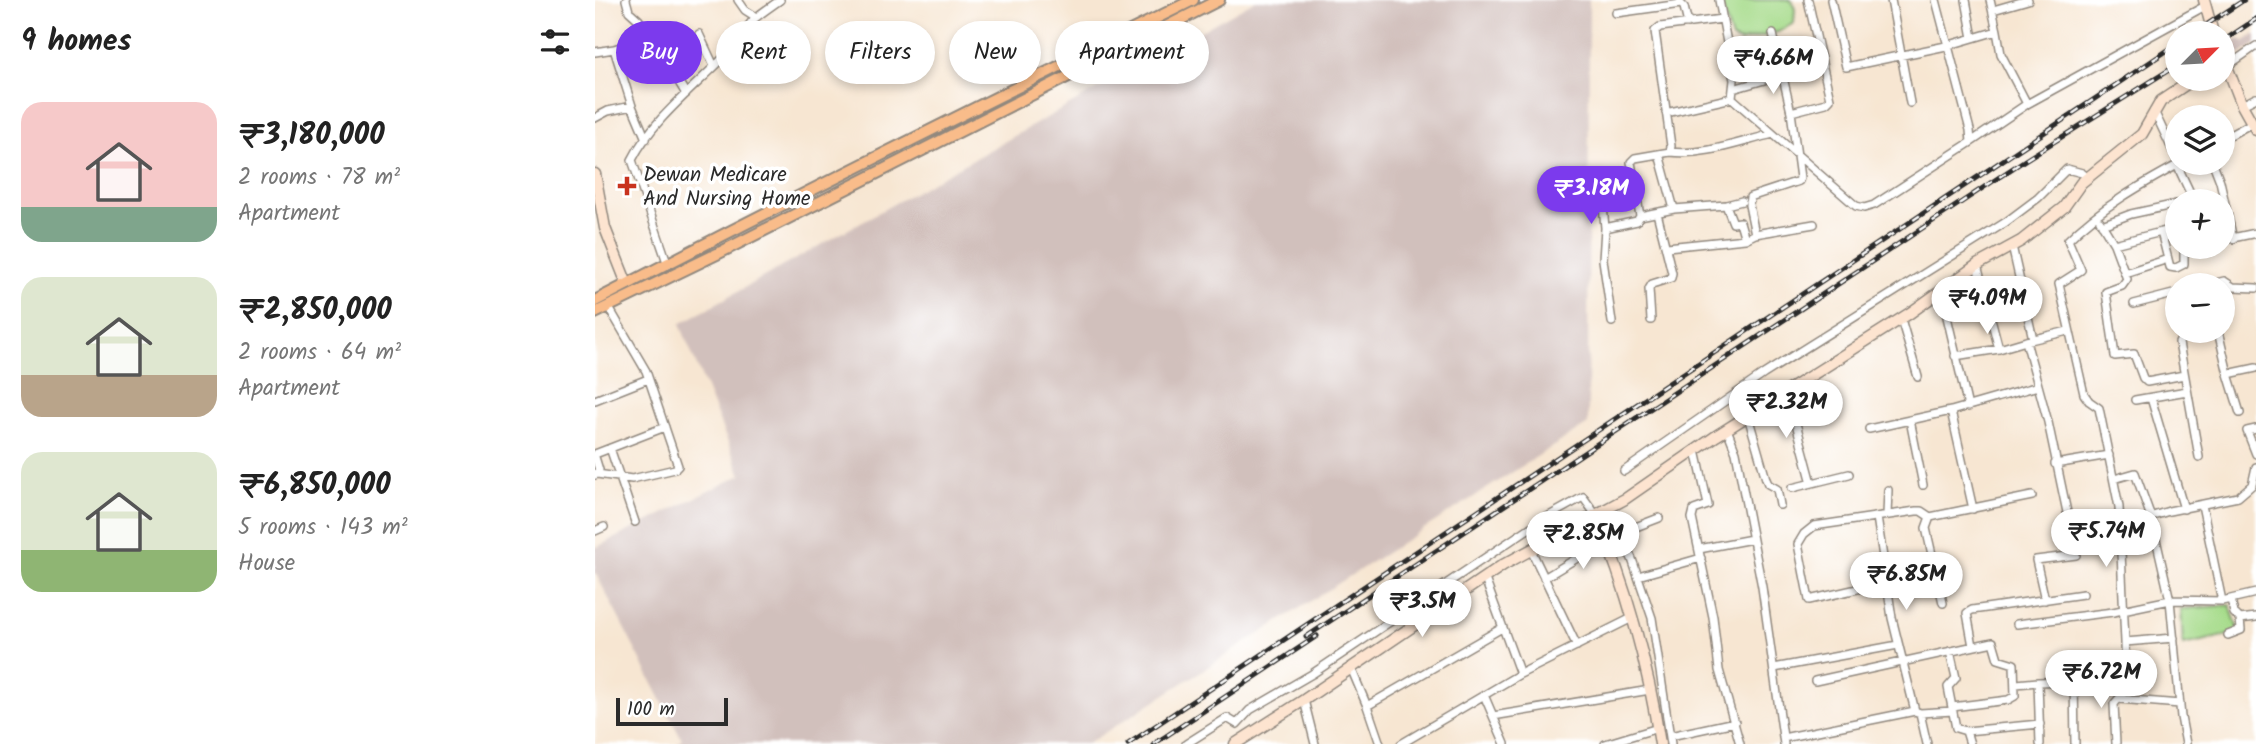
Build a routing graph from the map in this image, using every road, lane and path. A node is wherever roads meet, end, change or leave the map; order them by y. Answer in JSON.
{"nodes":[{"id":1,"x":626,"y":0,"type":"edge"},
{"id":2,"x":738,"y":0,"type":"edge"},
{"id":3,"x":780,"y":0,"type":"edge"},
{"id":4,"x":1193,"y":0,"type":"edge"},
{"id":5,"x":1219,"y":0,"type":"edge"},
{"id":6,"x":1719,"y":0,"type":"edge"},
{"id":7,"x":1808,"y":0,"type":"edge"},
{"id":8,"x":1831,"y":0,"type":"edge"},
{"id":9,"x":1891,"y":0,"type":"edge"},
{"id":10,"x":1936,"y":0,"type":"edge"},
{"id":11,"x":1966,"y":0,"type":"edge"},
{"id":12,"x":1990,"y":0,"type":"edge"},
{"id":13,"x":2028,"y":0,"type":"edge"},
{"id":14,"x":2205,"y":3,"type":"edge"},
{"id":15,"x":1993,"y":10,"type":"junction"},
{"id":16,"x":1616,"y":13,"type":"dead end"},
{"id":17,"x":756,"y":17,"type":"junction"},
{"id":18,"x":1722,"y":19,"type":"junction"},
{"id":19,"x":639,"y":21,"type":"edge"},
{"id":20,"x":2210,"y":21,"type":"edge"},
{"id":21,"x":1688,"y":24,"type":"junction"},
{"id":22,"x":1997,"y":31,"type":"junction"},
{"id":23,"x":1773,"y":34,"type":"dead end"},
{"id":24,"x":1973,"y":37,"type":"junction"},
{"id":25,"x":702,"y":40,"type":"edge"},
{"id":26,"x":1946,"y":46,"type":"junction"},
{"id":27,"x":2256,"y":46,"type":"edge"},
{"id":28,"x":614,"y":49,"type":"joint"},
{"id":29,"x":595,"y":52,"type":"edge"},
{"id":30,"x":1902,"y":54,"type":"junction"},
{"id":31,"x":2235,"y":54,"type":"edge"},
{"id":32,"x":714,"y":66,"type":"junction"},
{"id":33,"x":1782,"y":75,"type":"junction"},
{"id":34,"x":680,"y":84,"type":"edge"},
{"id":35,"x":2235,"y":88,"type":"edge"},
{"id":36,"x":1733,"y":89,"type":"junction"},
{"id":37,"x":2176,"y":91,"type":"edge"},
{"id":38,"x":686,"y":94,"type":"junction"},
{"id":39,"x":1732,"y":98,"type":"junction"},
{"id":40,"x":2256,"y":98,"type":"edge"},
{"id":41,"x":1910,"y":103,"type":"dead end"},
{"id":42,"x":2027,"y":104,"type":"junction"},
{"id":43,"x":2242,"y":105,"type":"junction"},
{"id":44,"x":632,"y":106,"type":"junction"},
{"id":45,"x":2154,"y":111,"type":"junction"},
{"id":46,"x":1791,"y":112,"type":"junction"},
{"id":47,"x":1666,"y":113,"type":"junction"},
{"id":48,"x":595,"y":118,"type":"edge"},
{"id":49,"x":2254,"y":126,"type":"edge"},
{"id":50,"x":1773,"y":134,"type":"junction"},
{"id":51,"x":2165,"y":134,"type":"edge"},
{"id":52,"x":2235,"y":134,"type":"edge"},
{"id":53,"x":646,"y":139,"type":"junction"},
{"id":54,"x":1971,"y":142,"type":"junction"},
{"id":55,"x":1670,"y":152,"type":"junction"},
{"id":56,"x":1797,"y":153,"type":"junction"},
{"id":57,"x":1659,"y":154,"type":"junction"},
{"id":58,"x":2165,"y":172,"type":"edge"},
{"id":59,"x":595,"y":174,"type":"edge"},
{"id":60,"x":1633,"y":174,"type":"junction"},
{"id":61,"x":2088,"y":178,"type":"junction"},
{"id":62,"x":1742,"y":201,"type":"dead end"},
{"id":63,"x":1726,"y":205,"type":"junction"},
{"id":64,"x":2165,"y":207,"type":"edge"},
{"id":65,"x":1674,"y":209,"type":"junction"},
{"id":66,"x":1657,"y":213,"type":"junction"},
{"id":67,"x":2097,"y":215,"type":"junction"},
{"id":68,"x":1640,"y":216,"type":"junction"},
{"id":69,"x":599,"y":218,"type":"edge"},
{"id":70,"x":1814,"y":225,"type":"dead end"},
{"id":71,"x":2102,"y":225,"type":"junction"},
{"id":72,"x":1605,"y":228,"type":"junction"},
{"id":73,"x":2165,"y":231,"type":"edge"},
{"id":74,"x":2161,"y":232,"type":"junction"},
{"id":75,"x":2256,"y":233,"type":"edge"},
{"id":76,"x":1755,"y":234,"type":"junction"},
{"id":77,"x":2235,"y":238,"type":"edge"},
{"id":78,"x":1745,"y":239,"type":"junction"},
{"id":79,"x":2114,"y":244,"type":"junction"},
{"id":80,"x":2012,"y":246,"type":"junction"},
{"id":81,"x":1667,"y":247,"type":"junction"},
{"id":82,"x":2165,"y":247,"type":"edge"},
{"id":83,"x":2168,"y":259,"type":"joint"},
{"id":84,"x":2185,"y":259,"type":"edge"},
{"id":85,"x":668,"y":265,"type":"junction"},
{"id":86,"x":1977,"y":265,"type":"junction"},
{"id":87,"x":2125,"y":273,"type":"junction"},
{"id":88,"x":627,"y":284,"type":"junction"},
{"id":89,"x":2235,"y":287,"type":"edge"},
{"id":90,"x":2256,"y":288,"type":"edge"},
{"id":91,"x":1941,"y":291,"type":"junction"},
{"id":92,"x":2165,"y":297,"type":"edge"},
{"id":93,"x":595,"y":301,"type":"edge"},
{"id":94,"x":2134,"y":304,"type":"dead end"},
{"id":95,"x":608,"y":306,"type":"junction"},
{"id":96,"x":595,"y":313,"type":"edge"},
{"id":97,"x":1901,"y":319,"type":"junction"},
{"id":98,"x":1651,"y":320,"type":"dead end"},
{"id":99,"x":1612,"y":322,"type":"dead end"},
{"id":100,"x":2068,"y":331,"type":"junction"},
{"id":101,"x":2030,"y":340,"type":"junction"},
{"id":102,"x":2179,"y":343,"type":"edge"},
{"id":103,"x":2221,"y":343,"type":"edge"},
{"id":104,"x":1999,"y":349,"type":"junction"},
{"id":105,"x":1955,"y":356,"type":"junction"},
{"id":106,"x":2256,"y":368,"type":"edge"},
{"id":107,"x":2228,"y":374,"type":"junction"},
{"id":108,"x":2184,"y":375,"type":"junction"},
{"id":109,"x":1918,"y":377,"type":"dead end"},
{"id":110,"x":649,"y":379,"type":"junction"},
{"id":111,"x":2038,"y":386,"type":"junction"},
{"id":112,"x":1787,"y":390,"type":"junction"},
{"id":113,"x":2187,"y":391,"type":"junction"},
{"id":114,"x":2151,"y":398,"type":"junction"},
{"id":115,"x":595,"y":400,"type":"edge"},
{"id":116,"x":2135,"y":400,"type":"dead end"},
{"id":117,"x":1968,"y":407,"type":"junction"},
{"id":118,"x":1951,"y":411,"type":"junction"},
{"id":119,"x":2241,"y":413,"type":"dead end"},
{"id":120,"x":1748,"y":416,"type":"junction"},
{"id":121,"x":1910,"y":420,"type":"junction"},
{"id":122,"x":665,"y":427,"type":"junction"},
{"id":123,"x":1727,"y":429,"type":"junction"},
{"id":124,"x":1869,"y":429,"type":"dead end"},
{"id":125,"x":2256,"y":429,"type":"edge"},
{"id":126,"x":610,"y":448,"type":"junction"},
{"id":127,"x":1696,"y":450,"type":"junction"},
{"id":128,"x":2256,"y":454,"type":"edge"},
{"id":129,"x":2109,"y":455,"type":"junction"},
{"id":130,"x":595,"y":456,"type":"edge"},
{"id":131,"x":2199,"y":457,"type":"dead end"},
{"id":132,"x":2055,"y":464,"type":"junction"},
{"id":133,"x":2256,"y":470,"type":"edge"},
{"id":134,"x":1624,"y":471,"type":"dead end"},
{"id":135,"x":596,"y":474,"type":"edge"},
{"id":136,"x":1849,"y":474,"type":"dead end"},
{"id":137,"x":620,"y":478,"type":"junction"},
{"id":138,"x":2114,"y":479,"type":"junction"},
{"id":139,"x":1812,"y":483,"type":"junction"},
{"id":140,"x":1923,"y":485,"type":"dead end"},
{"id":141,"x":2254,"y":486,"type":"edge"},
{"id":142,"x":1791,"y":488,"type":"dead end"},
{"id":143,"x":1888,"y":490,"type":"dead end"},
{"id":144,"x":2032,"y":496,"type":"dead end"},
{"id":145,"x":1780,"y":505,"type":"dead end"},
{"id":146,"x":2202,"y":505,"type":"junction"},
{"id":147,"x":1609,"y":508,"type":"junction"},
{"id":148,"x":1973,"y":509,"type":"junction"},
{"id":149,"x":2184,"y":509,"type":"junction"},
{"id":150,"x":1596,"y":515,"type":"junction"},
{"id":151,"x":1887,"y":515,"type":"junction"},
{"id":152,"x":1877,"y":517,"type":"junction"},
{"id":153,"x":1930,"y":517,"type":"junction"},
{"id":154,"x":2151,"y":517,"type":"junction"},
{"id":155,"x":1659,"y":518,"type":"dead end"},
{"id":156,"x":635,"y":523,"type":"dead end"},
{"id":157,"x":2121,"y":526,"type":"junction"},
{"id":158,"x":604,"y":527,"type":"dead end"},
{"id":159,"x":595,"y":531,"type":"edge"},
{"id":160,"x":1620,"y":533,"type":"junction"},
{"id":161,"x":1752,"y":539,"type":"junction"},
{"id":162,"x":1607,"y":540,"type":"junction"},
{"id":163,"x":1699,"y":549,"type":"junction"},
{"id":164,"x":1531,"y":550,"type":"junction"},
{"id":165,"x":1701,"y":558,"type":"junction"},
{"id":166,"x":1638,"y":576,"type":"junction"},
{"id":167,"x":1544,"y":578,"type":"junction"},
{"id":168,"x":1485,"y":579,"type":"junction"},
{"id":169,"x":1888,"y":582,"type":"junction"},
{"id":170,"x":2256,"y":593,"type":"edge"},
{"id":171,"x":2083,"y":594,"type":"dead end"},
{"id":172,"x":2231,"y":599,"type":"junction"},
{"id":173,"x":2045,"y":600,"type":"junction"},
{"id":174,"x":2170,"y":600,"type":"junction"},
{"id":175,"x":2222,"y":601,"type":"junction"},
{"id":176,"x":1943,"y":603,"type":"dead end"},
{"id":177,"x":2122,"y":610,"type":"junction"},
{"id":178,"x":2256,"y":617,"type":"edge"},
{"id":179,"x":1632,"y":618,"type":"junction"},
{"id":180,"x":2240,"y":619,"type":"junction"},
{"id":181,"x":2017,"y":624,"type":"dead end"},
{"id":182,"x":1502,"y":628,"type":"junction"},
{"id":183,"x":2228,"y":635,"type":"dead end"},
{"id":184,"x":2174,"y":638,"type":"junction"},
{"id":185,"x":2125,"y":642,"type":"junction"},
{"id":186,"x":1898,"y":645,"type":"junction"},
{"id":187,"x":1577,"y":646,"type":"junction"},
{"id":188,"x":1973,"y":646,"type":"junction"},
{"id":189,"x":1950,"y":651,"type":"junction"},
{"id":190,"x":1902,"y":660,"type":"junction"},
{"id":191,"x":1351,"y":668,"type":"junction"},
{"id":192,"x":1774,"y":668,"type":"junction"},
{"id":193,"x":1520,"y":674,"type":"junction"},
{"id":194,"x":2126,"y":679,"type":"junction"},
{"id":195,"x":1815,"y":681,"type":"dead end"},
{"id":196,"x":2074,"y":681,"type":"junction"},
{"id":197,"x":2038,"y":682,"type":"junction"},
{"id":198,"x":2016,"y":684,"type":"junction"},
{"id":199,"x":1650,"y":690,"type":"junction"},
{"id":200,"x":1484,"y":695,"type":"junction"},
{"id":201,"x":2119,"y":699,"type":"junction"},
{"id":202,"x":1304,"y":700,"type":"junction"},
{"id":203,"x":2180,"y":704,"type":"junction"},
{"id":204,"x":1367,"y":706,"type":"junction"},
{"id":205,"x":1952,"y":709,"type":"junction"},
{"id":206,"x":1917,"y":712,"type":"junction"},
{"id":207,"x":1493,"y":716,"type":"junction"},
{"id":208,"x":1735,"y":722,"type":"junction"},
{"id":209,"x":2040,"y":724,"type":"junction"},
{"id":210,"x":1658,"y":728,"type":"junction"},
{"id":211,"x":1966,"y":731,"type":"junction"},
{"id":212,"x":1671,"y":740,"type":"edge"},
{"id":213,"x":1784,"y":741,"type":"edge"},
{"id":214,"x":1186,"y":744,"type":"edge"},
{"id":215,"x":1235,"y":744,"type":"edge"},
{"id":216,"x":1315,"y":744,"type":"edge"},
{"id":217,"x":1380,"y":744,"type":"edge"},
{"id":218,"x":1401,"y":744,"type":"edge"},
{"id":219,"x":1505,"y":744,"type":"edge"},
{"id":220,"x":1605,"y":744,"type":"edge"},
{"id":221,"x":1660,"y":744,"type":"edge"},
{"id":222,"x":1740,"y":744,"type":"edge"},
{"id":223,"x":1927,"y":744,"type":"edge"},
{"id":224,"x":1970,"y":744,"type":"edge"},
{"id":225,"x":2041,"y":744,"type":"edge"},
{"id":226,"x":2075,"y":744,"type":"edge"},
{"id":227,"x":2116,"y":744,"type":"edge"},
{"id":228,"x":2186,"y":744,"type":"edge"}],
"edges":[{"from":1,"to":19,"type":"street"},
{"from":2,"to":17,"type":"street"},
{"from":3,"to":17,"type":"street"},
{"from":4,"to":85,"type":"main road"},
{"from":5,"to":95,"type":"main road"},
{"from":6,"to":18,"type":"street"},
{"from":7,"to":46,"type":"street"},
{"from":8,"to":30,"type":"street"},
{"from":9,"to":30,"type":"street"},
{"from":10,"to":26,"type":"street"},
{"from":11,"to":24,"type":"street"},
{"from":12,"to":15,"type":"street"},
{"from":13,"to":15,"type":"street"},
{"from":14,"to":20,"type":"street"},
{"from":14,"to":42,"type":"street"},
{"from":15,"to":22,"type":"street"},
{"from":16,"to":21,"type":"street"},
{"from":17,"to":32,"type":"street"},
{"from":18,"to":21,"type":"street"},
{"from":18,"to":36,"type":"street"},
{"from":21,"to":47,"type":"street"},
{"from":22,"to":24,"type":"street"},
{"from":22,"to":42,"type":"street"},
{"from":23,"to":33,"type":"street"},
{"from":24,"to":26,"type":"street"},
{"from":25,"to":32,"type":"street"},
{"from":26,"to":30,"type":"street"},
{"from":26,"to":54,"type":"street"},
{"from":27,"to":31,"type":"street"},
{"from":28,"to":29,"type":"street"},
{"from":28,"to":44,"type":"street"},
{"from":30,"to":41,"type":"street"},
{"from":32,"to":38,"type":"street"},
{"from":33,"to":36,"type":"street"},
{"from":33,"to":46,"type":"street"},
{"from":34,"to":38,"type":"street"},
{"from":35,"to":43,"type":"street"},
{"from":36,"to":39,"type":"street"},
{"from":37,"to":45,"type":"street"},
{"from":38,"to":53,"type":"street"},
{"from":39,"to":47,"type":"street"},
{"from":39,"to":50,"type":"street"},
{"from":40,"to":43,"type":"street"},
{"from":42,"to":54,"type":"street"},
{"from":43,"to":49,"type":"street"},
{"from":44,"to":48,"type":"street"},
{"from":44,"to":53,"type":"street"},
{"from":45,"to":51,"type":"street"},
{"from":45,"to":61,"type":"street"},
{"from":46,"to":56,"type":"street"},
{"from":47,"to":55,"type":"street"},
{"from":49,"to":52,"type":"street"},
{"from":50,"to":55,"type":"street"},
{"from":50,"to":56,"type":"street"},
{"from":53,"to":85,"type":"street"},
{"from":54,"to":56,"type":"street"},
{"from":55,"to":57,"type":"street"},
{"from":56,"to":76,"type":"street"},
{"from":57,"to":60,"type":"street"},
{"from":57,"to":65,"type":"street"},
{"from":58,"to":67,"type":"street"},
{"from":59,"to":69,"type":"street"},
{"from":60,"to":68,"type":"street"},
{"from":60,"to":72,"type":"street"},
{"from":61,"to":80,"type":"street"},
{"from":61,"to":134,"type":"street"},
{"from":62,"to":63,"type":"street"},
{"from":63,"to":65,"type":"street"},
{"from":63,"to":78,"type":"street"},
{"from":64,"to":71,"type":"street"},
{"from":65,"to":66,"type":"street"},
{"from":66,"to":68,"type":"street"},
{"from":66,"to":81,"type":"street"},
{"from":67,"to":71,"type":"street"},
{"from":67,"to":100,"type":"street"},
{"from":68,"to":72,"type":"street"},
{"from":69,"to":88,"type":"street"},
{"from":70,"to":76,"type":"street"},
{"from":71,"to":79,"type":"street"},
{"from":72,"to":99,"type":"street"},
{"from":73,"to":74,"type":"street"},
{"from":74,"to":79,"type":"street"},
{"from":74,"to":82,"type":"street"},
{"from":75,"to":77,"type":"street"},
{"from":76,"to":78,"type":"street"},
{"from":78,"to":81,"type":"street"},
{"from":79,"to":87,"type":"street"},
{"from":80,"to":86,"type":"street"},
{"from":80,"to":101,"type":"street"},
{"from":81,"to":98,"type":"street"},
{"from":83,"to":84,"type":"street"},
{"from":83,"to":87,"type":"street"},
{"from":85,"to":88,"type":"main road"},
{"from":86,"to":91,"type":"street"},
{"from":86,"to":104,"type":"street"},
{"from":87,"to":108,"type":"street"},
{"from":88,"to":93,"type":"main road"},
{"from":89,"to":90,"type":"street"},
{"from":91,"to":97,"type":"street"},
{"from":91,"to":105,"type":"street"},
{"from":92,"to":94,"type":"street"},
{"from":95,"to":96,"type":"main road"},
{"from":95,"to":110,"type":"street"},
{"from":97,"to":109,"type":"street"},
{"from":97,"to":112,"type":"street"},
{"from":100,"to":101,"type":"street"},
{"from":100,"to":129,"type":"street"},
{"from":101,"to":104,"type":"street"},
{"from":101,"to":111,"type":"street"},
{"from":102,"to":108,"type":"street"},
{"from":103,"to":107,"type":"street"},
{"from":104,"to":105,"type":"street"},
{"from":105,"to":117,"type":"street"},
{"from":106,"to":107,"type":"street"},
{"from":107,"to":119,"type":"street"},
{"from":108,"to":113,"type":"street"},
{"from":110,"to":115,"type":"street"},
{"from":110,"to":122,"type":"street"},
{"from":111,"to":117,"type":"street"},
{"from":111,"to":132,"type":"street"},
{"from":112,"to":120,"type":"street"},
{"from":112,"to":139,"type":"street"},
{"from":113,"to":114,"type":"street"},
{"from":113,"to":131,"type":"street"},
{"from":114,"to":116,"type":"street"},
{"from":114,"to":149,"type":"street"},
{"from":117,"to":118,"type":"street"},
{"from":118,"to":121,"type":"street"},
{"from":118,"to":148,"type":"street"},
{"from":120,"to":123,"type":"street"},
{"from":120,"to":145,"type":"street"},
{"from":121,"to":124,"type":"street"},
{"from":121,"to":140,"type":"street"},
{"from":122,"to":126,"type":"street"},
{"from":122,"to":137,"type":"street"},
{"from":123,"to":127,"type":"street"},
{"from":123,"to":161,"type":"street"},
{"from":125,"to":128,"type":"street"},
{"from":126,"to":130,"type":"street"},
{"from":126,"to":137,"type":"street"},
{"from":127,"to":147,"type":"street"},
{"from":127,"to":163,"type":"street"},
{"from":129,"to":132,"type":"street"},
{"from":129,"to":138,"type":"street"},
{"from":130,"to":135,"type":"street"},
{"from":132,"to":173,"type":"street"},
{"from":133,"to":141,"type":"street"},
{"from":135,"to":137,"type":"street"},
{"from":136,"to":139,"type":"street"},
{"from":137,"to":156,"type":"street"},
{"from":138,"to":154,"type":"street"},
{"from":138,"to":157,"type":"street"},
{"from":139,"to":142,"type":"street"},
{"from":141,"to":146,"type":"street"},
{"from":143,"to":151,"type":"street"},
{"from":144,"to":148,"type":"street"},
{"from":146,"to":149,"type":"street"},
{"from":146,"to":175,"type":"street"},
{"from":147,"to":150,"type":"street"},
{"from":147,"to":160,"type":"street"},
{"from":148,"to":153,"type":"street"},
{"from":149,"to":154,"type":"street"},
{"from":150,"to":162,"type":"street"},
{"from":150,"to":164,"type":"street"},
{"from":150,"to":214,"type":"street"},
{"from":151,"to":152,"type":"street"},
{"from":151,"to":153,"type":"street"},
{"from":152,"to":169,"type":"street"},
{"from":152,"to":169,"type":"street"},
{"from":153,"to":176,"type":"street"},
{"from":154,"to":157,"type":"street"},
{"from":154,"to":174,"type":"street"},
{"from":155,"to":160,"type":"street"},
{"from":157,"to":177,"type":"street"},
{"from":158,"to":159,"type":"street"},
{"from":160,"to":166,"type":"street"},
{"from":161,"to":163,"type":"street"},
{"from":161,"to":192,"type":"street"},
{"from":162,"to":167,"type":"street"},
{"from":162,"to":179,"type":"street"},
{"from":163,"to":165,"type":"street"},
{"from":164,"to":167,"type":"street"},
{"from":164,"to":168,"type":"street"},
{"from":165,"to":166,"type":"street"},
{"from":165,"to":208,"type":"street"},
{"from":166,"to":212,"type":"street"},
{"from":167,"to":187,"type":"street"},
{"from":168,"to":182,"type":"street"},
{"from":168,"to":191,"type":"street"},
{"from":169,"to":186,"type":"street"},
{"from":170,"to":172,"type":"street"},
{"from":171,"to":173,"type":"street"},
{"from":172,"to":175,"type":"street"},
{"from":172,"to":180,"type":"street"},
{"from":173,"to":188,"type":"street"},
{"from":174,"to":175,"type":"street"},
{"from":174,"to":177,"type":"street"},
{"from":174,"to":184,"type":"street"},
{"from":177,"to":181,"type":"street"},
{"from":177,"to":185,"type":"street"},
{"from":178,"to":180,"type":"street"},
{"from":179,"to":187,"type":"street"},
{"from":179,"to":199,"type":"street"},
{"from":180,"to":183,"type":"street"},
{"from":182,"to":193,"type":"street"},
{"from":182,"to":204,"type":"street"},
{"from":184,"to":185,"type":"street"},
{"from":184,"to":203,"type":"street"},
{"from":185,"to":194,"type":"street"},
{"from":186,"to":190,"type":"street"},
{"from":186,"to":192,"type":"street"},
{"from":187,"to":193,"type":"street"},
{"from":188,"to":189,"type":"street"},
{"from":188,"to":198,"type":"street"},
{"from":189,"to":190,"type":"street"},
{"from":189,"to":205,"type":"street"},
{"from":190,"to":195,"type":"street"},
{"from":190,"to":206,"type":"street"},
{"from":191,"to":202,"type":"street"},
{"from":191,"to":204,"type":"street"},
{"from":192,"to":213,"type":"street"},
{"from":193,"to":200,"type":"street"},
{"from":194,"to":196,"type":"street"},
{"from":194,"to":201,"type":"street"},
{"from":196,"to":197,"type":"street"},
{"from":196,"to":226,"type":"street"},
{"from":197,"to":198,"type":"street"},
{"from":197,"to":209,"type":"street"},
{"from":198,"to":205,"type":"street"},
{"from":199,"to":207,"type":"street"},
{"from":199,"to":210,"type":"street"},
{"from":200,"to":207,"type":"street"},
{"from":200,"to":218,"type":"street"},
{"from":201,"to":203,"type":"street"},
{"from":201,"to":227,"type":"street"},
{"from":202,"to":215,"type":"street"},
{"from":202,"to":216,"type":"street"},
{"from":203,"to":228,"type":"street"},
{"from":204,"to":217,"type":"street"},
{"from":205,"to":206,"type":"street"},
{"from":205,"to":211,"type":"street"},
{"from":206,"to":213,"type":"street"},
{"from":206,"to":223,"type":"street"},
{"from":207,"to":219,"type":"street"},
{"from":208,"to":212,"type":"street"},
{"from":208,"to":222,"type":"street"},
{"from":209,"to":211,"type":"street"},
{"from":209,"to":225,"type":"street"},
{"from":210,"to":220,"type":"street"},
{"from":210,"to":221,"type":"street"},
{"from":211,"to":224,"type":"street"}]}
